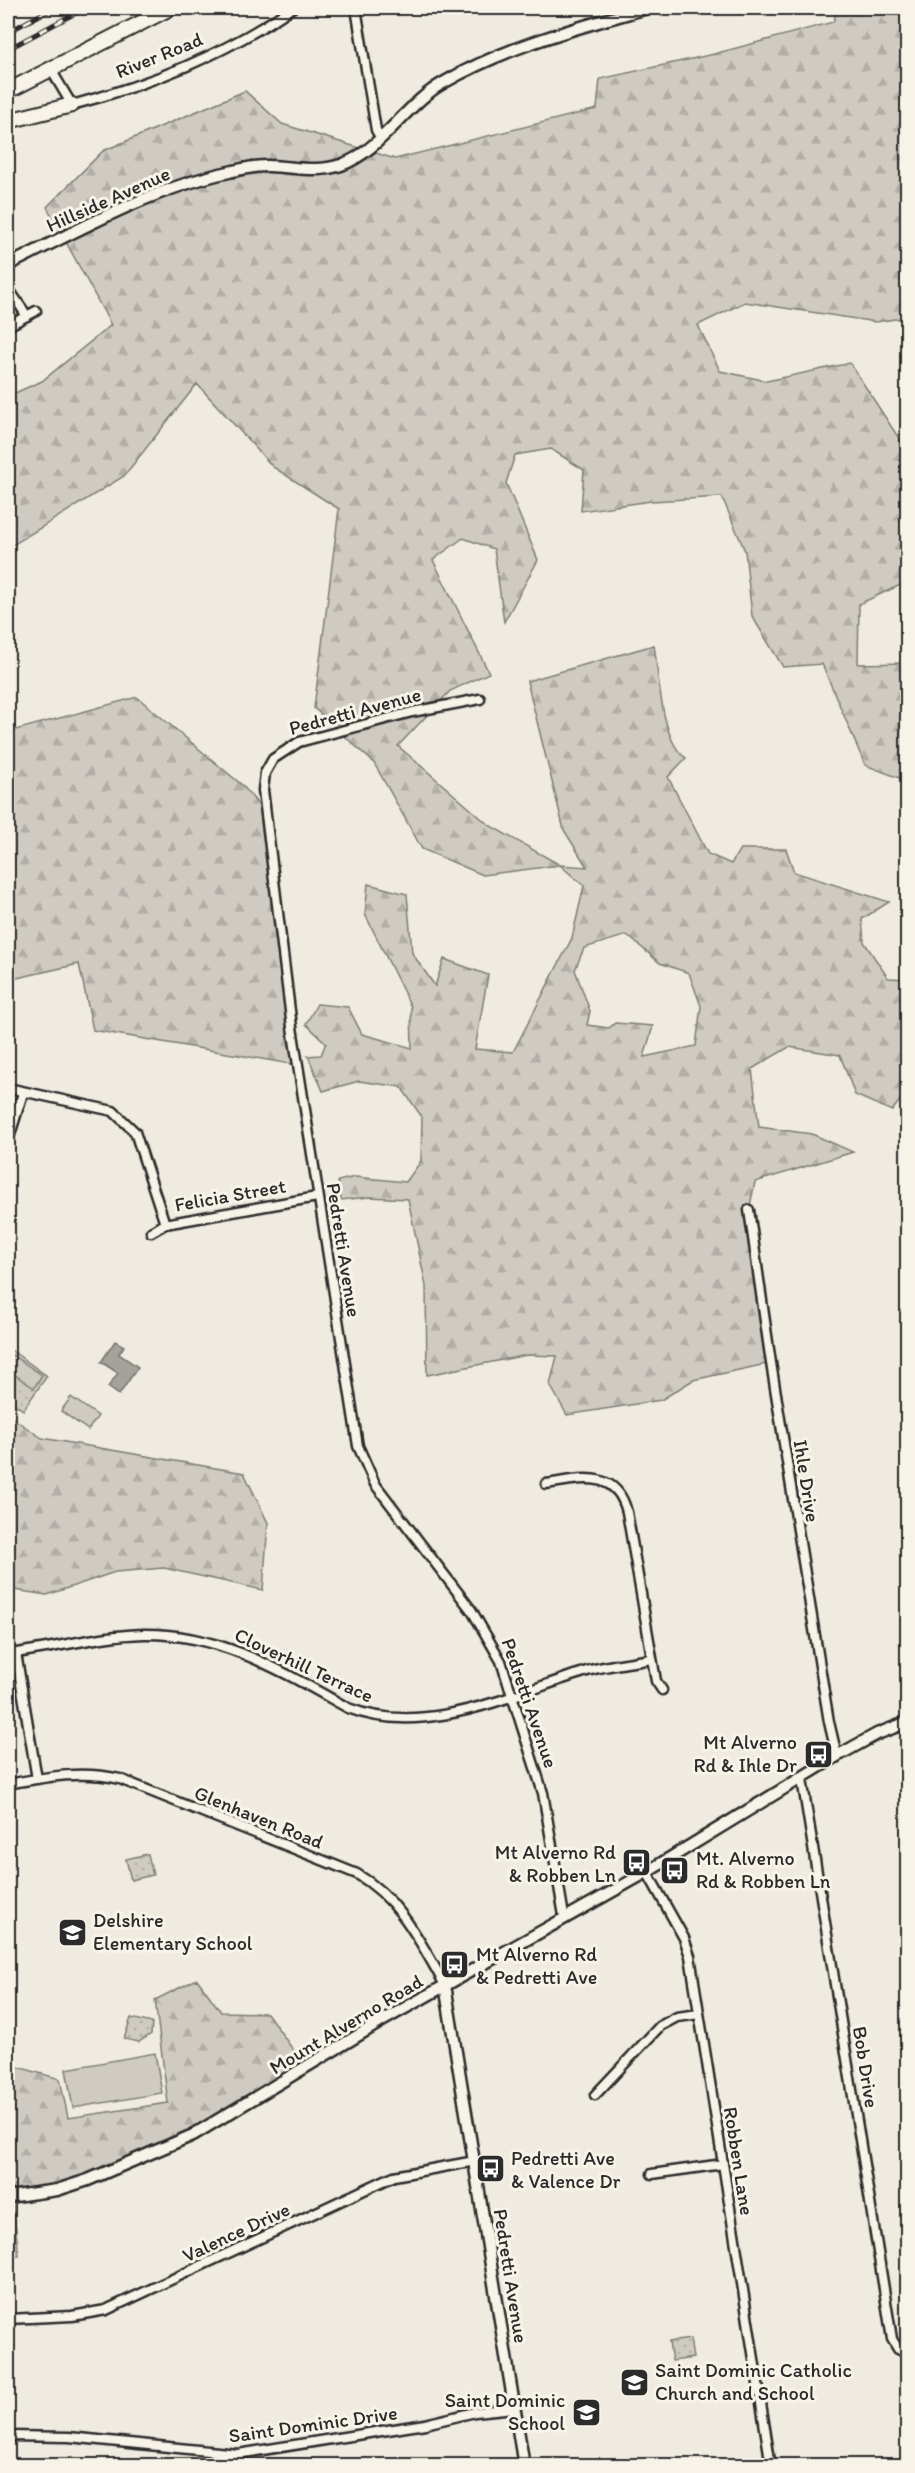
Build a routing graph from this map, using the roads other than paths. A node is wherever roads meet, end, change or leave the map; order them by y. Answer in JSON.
{"nodes":[{"id":1,"x":170,"y":8,"type":"edge"},
{"id":2,"x":292,"y":8,"type":"edge"},
{"id":3,"x":356,"y":8,"type":"edge"},
{"id":4,"x":647,"y":8,"type":"edge"},
{"id":5,"x":50,"y":68,"type":"junction"},
{"id":6,"x":8,"y":91,"type":"edge"},
{"id":7,"x":72,"y":105,"type":"junction"},
{"id":8,"x":8,"y":121,"type":"edge"},
{"id":9,"x":380,"y":137,"type":"junction"},
{"id":10,"x":8,"y":265,"type":"edge"},
{"id":11,"x":8,"y":288,"type":"edge"},
{"id":12,"x":36,"y":311,"type":"dead end"},
{"id":13,"x":27,"y":316,"type":"junction"},
{"id":14,"x":8,"y":326,"type":"edge"},
{"id":15,"x":480,"y":699,"type":"dead end"},
{"id":16,"x":8,"y":1088,"type":"edge"},
{"id":17,"x":22,"y":1093,"type":"junction"},
{"id":18,"x":8,"y":1141,"type":"edge"},
{"id":19,"x":317,"y":1197,"type":"junction"},
{"id":20,"x":749,"y":1210,"type":"dead end"},
{"id":21,"x":165,"y":1224,"type":"junction"},
{"id":22,"x":151,"y":1232,"type":"dead end"},
{"id":23,"x":546,"y":1484,"type":"dead end"},
{"id":24,"x":12,"y":1653,"type":"edge"},
{"id":25,"x":652,"y":1659,"type":"junction"},
{"id":26,"x":662,"y":1690,"type":"dead end"},
{"id":27,"x":511,"y":1695,"type":"junction"},
{"id":28,"x":908,"y":1722,"type":"edge"},
{"id":29,"x":837,"y":1756,"type":"junction"},
{"id":30,"x":37,"y":1779,"type":"junction"},
{"id":31,"x":802,"y":1779,"type":"junction"},
{"id":32,"x":8,"y":1784,"type":"edge"},
{"id":33,"x":647,"y":1872,"type":"junction"},
{"id":34,"x":564,"y":1916,"type":"junction"},
{"id":35,"x":445,"y":1985,"type":"junction"},
{"id":36,"x":699,"y":2014,"type":"junction"},
{"id":37,"x":596,"y":2095,"type":"dead end"},
{"id":38,"x":475,"y":2161,"type":"junction"},
{"id":39,"x":723,"y":2164,"type":"junction"},
{"id":40,"x":652,"y":2174,"type":"dead end"},
{"id":41,"x":8,"y":2197,"type":"edge"},
{"id":42,"x":8,"y":2319,"type":"edge"},
{"id":43,"x":908,"y":2354,"type":"edge"},
{"id":44,"x":514,"y":2408,"type":"junction"},
{"id":45,"x":8,"y":2436,"type":"edge"},
{"id":46,"x":524,"y":2466,"type":"edge"},
{"id":47,"x":771,"y":2466,"type":"edge"}],
"edges":[{"from":1,"to":5,"type":"main road","name":"River Road"},
{"from":2,"to":7,"type":"street","name":"River Road"},
{"from":3,"to":9,"type":"street"},
{"from":4,"to":9,"type":"street","name":"Hillside Avenue"},
{"from":5,"to":6,"type":"main road","name":"River Road"},
{"from":5,"to":7,"type":"street"},
{"from":7,"to":8,"type":"main road"},
{"from":9,"to":10,"type":"street","name":"Hillside Avenue"},
{"from":11,"to":13,"type":"street"},
{"from":12,"to":13,"type":"street"},
{"from":13,"to":14,"type":"street"},
{"from":15,"to":19,"type":"street","name":"Pedretti Avenue"},
{"from":16,"to":17,"type":"street"},
{"from":17,"to":18,"type":"street"},
{"from":17,"to":21,"type":"street"},
{"from":19,"to":21,"type":"street","name":"Felicia Street"},
{"from":19,"to":27,"type":"street","name":"Pedretti Avenue"},
{"from":20,"to":29,"type":"street","name":"Ihle Drive"},
{"from":21,"to":22,"type":"street","name":"Felicia Street"},
{"from":23,"to":25,"type":"street"},
{"from":24,"to":27,"type":"street","name":"Cloverhill Terrace"},
{"from":24,"to":30,"type":"street"},
{"from":25,"to":26,"type":"street"},
{"from":25,"to":27,"type":"street","name":"Cloverhill Terrace"},
{"from":27,"to":34,"type":"street","name":"Pedretti Avenue"},
{"from":28,"to":29,"type":"street","name":"Mount Alverno Road"},
{"from":29,"to":31,"type":"street","name":"Mount Alverno Road"},
{"from":30,"to":32,"type":"street","name":"Glenhaven Road"},
{"from":30,"to":35,"type":"street","name":"Glenhaven Road"},
{"from":31,"to":33,"type":"street","name":"Mount Alverno Road"},
{"from":31,"to":43,"type":"street","name":"Bob Drive"},
{"from":33,"to":34,"type":"street","name":"Mount Alverno Road"},
{"from":33,"to":36,"type":"street","name":"Robben Lane"},
{"from":34,"to":35,"type":"street","name":"Mount Alverno Road"},
{"from":35,"to":38,"type":"street","name":"Pedretti Avenue"},
{"from":35,"to":41,"type":"street","name":"Mount Alverno Road"},
{"from":36,"to":37,"type":"street"},
{"from":36,"to":39,"type":"street","name":"Robben Lane"},
{"from":38,"to":42,"type":"street","name":"Valence Drive"},
{"from":38,"to":44,"type":"street","name":"Pedretti Avenue"},
{"from":39,"to":40,"type":"street"},
{"from":39,"to":47,"type":"street","name":"Robben Lane"},
{"from":44,"to":45,"type":"street","name":"Saint Dominic Drive"},
{"from":44,"to":46,"type":"street","name":"Pedretti Avenue"}]}
